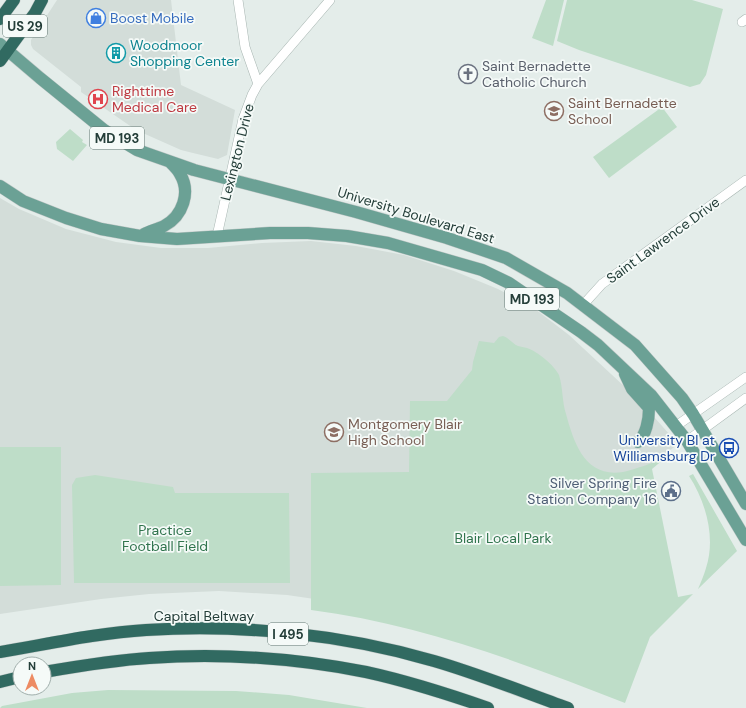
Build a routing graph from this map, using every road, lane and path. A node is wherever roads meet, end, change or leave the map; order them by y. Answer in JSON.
{"nodes":[{"id":1,"x":14,"y":0,"type":"edge"},
{"id":2,"x":42,"y":0,"type":"edge"},
{"id":3,"x":238,"y":0,"type":"edge"},
{"id":4,"x":330,"y":0,"type":"edge"},
{"id":5,"x":0,"y":19,"type":"edge"},
{"id":6,"x":4,"y":47,"type":"edge"},
{"id":7,"x":0,"y":61,"type":"edge"},
{"id":8,"x":258,"y":84,"type":"junction"},
{"id":9,"x":170,"y":162,"type":"junction"},
{"id":10,"x":230,"y":179,"type":"junction"},
{"id":11,"x":746,"y":180,"type":"edge"},
{"id":12,"x":0,"y":186,"type":"edge"},
{"id":13,"x":140,"y":236,"type":"junction"},
{"id":14,"x":217,"y":236,"type":"junction"},
{"id":15,"x":584,"y":305,"type":"junction"},
{"id":16,"x":623,"y":369,"type":"junction"},
{"id":17,"x":746,"y":377,"type":"edge"},
{"id":18,"x":746,"y":398,"type":"edge"},
{"id":19,"x":693,"y":414,"type":"junction"},
{"id":20,"x":676,"y":426,"type":"junction"},
{"id":21,"x":702,"y":430,"type":"junction"},
{"id":22,"x":687,"y":441,"type":"junction"},
{"id":23,"x":638,"y":442,"type":"dead end"},
{"id":24,"x":746,"y":504,"type":"edge"},
{"id":25,"x":746,"y":540,"type":"edge"},
{"id":26,"x":0,"y":652,"type":"edge"},
{"id":27,"x":52,"y":671,"type":"edge"},
{"id":28,"x":12,"y":677,"type":"edge"},
{"id":29,"x":12,"y":678,"type":"edge"},
{"id":30,"x":0,"y":679,"type":"edge"},
{"id":31,"x":0,"y":682,"type":"edge"},
{"id":32,"x":488,"y":708,"type":"edge"},
{"id":33,"x":568,"y":708,"type":"edge"}],
"edges":[{"from":1,"to":5,"type":"highway","number":"US 29"},
{"from":2,"to":6,"type":"highway","number":"US 29"},
{"from":3,"to":8,"type":"street"},
{"from":4,"to":8,"type":"street","name":"Lexington Drive"},
{"from":6,"to":7,"type":"highway","number":"US 29"},
{"from":6,"to":9,"type":"main road","name":"University Boulevard East","number":"MD 193"},
{"from":8,"to":10,"type":"street","name":"Lexington Drive"},
{"from":9,"to":10,"type":"main road","name":"University Boulevard East","number":"MD 193"},
{"from":9,"to":13,"type":"main road"},
{"from":10,"to":14,"type":"street","name":"Lexington Drive"},
{"from":10,"to":15,"type":"main road","name":"University Boulevard East","number":"MD 193"},
{"from":11,"to":15,"type":"street","name":"Saint Lawrence Drive"},
{"from":12,"to":13,"type":"main road","number":"MD 193"},
{"from":13,"to":14,"type":"main road","number":"MD 193"},
{"from":14,"to":16,"type":"main road","number":"MD 193"},
{"from":15,"to":19,"type":"main road","name":"University Boulevard East","number":"MD 193"},
{"from":16,"to":20,"type":"main road","number":"MD 193"},
{"from":16,"to":23,"type":"main road"},
{"from":17,"to":19,"type":"street"},
{"from":18,"to":21,"type":"street"},
{"from":19,"to":20,"type":"street"},
{"from":19,"to":21,"type":"main road","name":"University Boulevard East","number":"MD 193"},
{"from":20,"to":22,"type":"main road","number":"MD 193"},
{"from":21,"to":22,"type":"street"},
{"from":21,"to":24,"type":"main road","name":"University Boulevard East","number":"MD 193"},
{"from":22,"to":25,"type":"main road","number":"MD 193"},
{"from":26,"to":33,"type":"highway","name":"Capital Beltway","number":"I 495"},
{"from":27,"to":32,"type":"highway","number":"I 495"},
{"from":28,"to":30,"type":"highway"},
{"from":29,"to":31,"type":"highway"}]}
